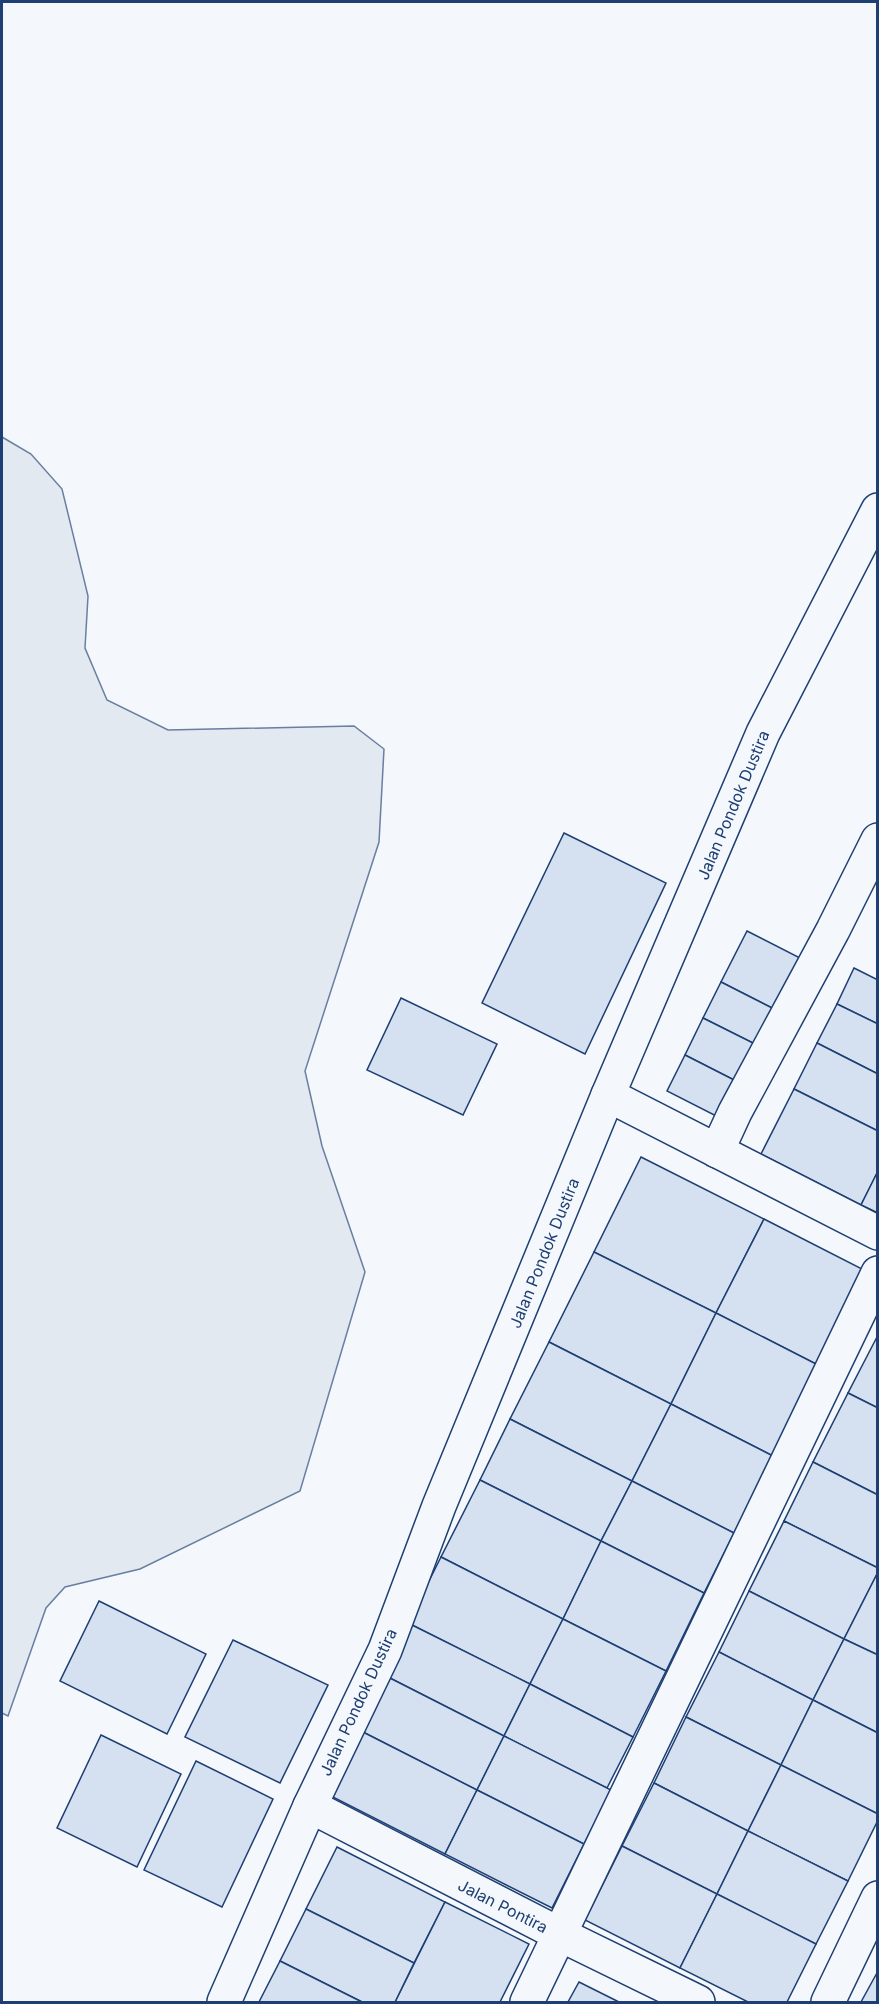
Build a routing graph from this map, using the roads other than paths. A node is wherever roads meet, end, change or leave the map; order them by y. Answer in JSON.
{"nodes":[{"id":1,"x":878,"y":510,"type":"edge"},
{"id":2,"x":878,"y":840,"type":"edge"},
{"id":3,"x":608,"y":1095,"type":"junction"},
{"id":4,"x":717,"y":1151,"type":"junction"},
{"id":5,"x":878,"y":1233,"type":"edge"},
{"id":6,"x":878,"y":1273,"type":"edge"},
{"id":7,"x":310,"y":1806,"type":"junction"},
{"id":8,"x":878,"y":1898,"type":"edge"},
{"id":9,"x":559,"y":1934,"type":"junction"},
{"id":10,"x":224,"y":2002,"type":"edge"},
{"id":11,"x":527,"y":2002,"type":"edge"},
{"id":12,"x":698,"y":2002,"type":"edge"},
{"id":13,"x":828,"y":2002,"type":"edge"}],
"edges":[{"from":1,"to":3,"type":"street","name":"Jalan Pondok Dustira"},
{"from":2,"to":4,"type":"street"},
{"from":3,"to":4,"type":"street"},
{"from":3,"to":7,"type":"street","name":"Jalan Pondok Dustira"},
{"from":4,"to":5,"type":"street"},
{"from":6,"to":9,"type":"street"},
{"from":7,"to":9,"type":"street","name":"Jalan Pontira"},
{"from":7,"to":10,"type":"street","name":"Jalan Pondok Dustira"},
{"from":8,"to":13,"type":"street"},
{"from":9,"to":11,"type":"street"},
{"from":9,"to":12,"type":"street","name":"Jalan Pontira"}]}
